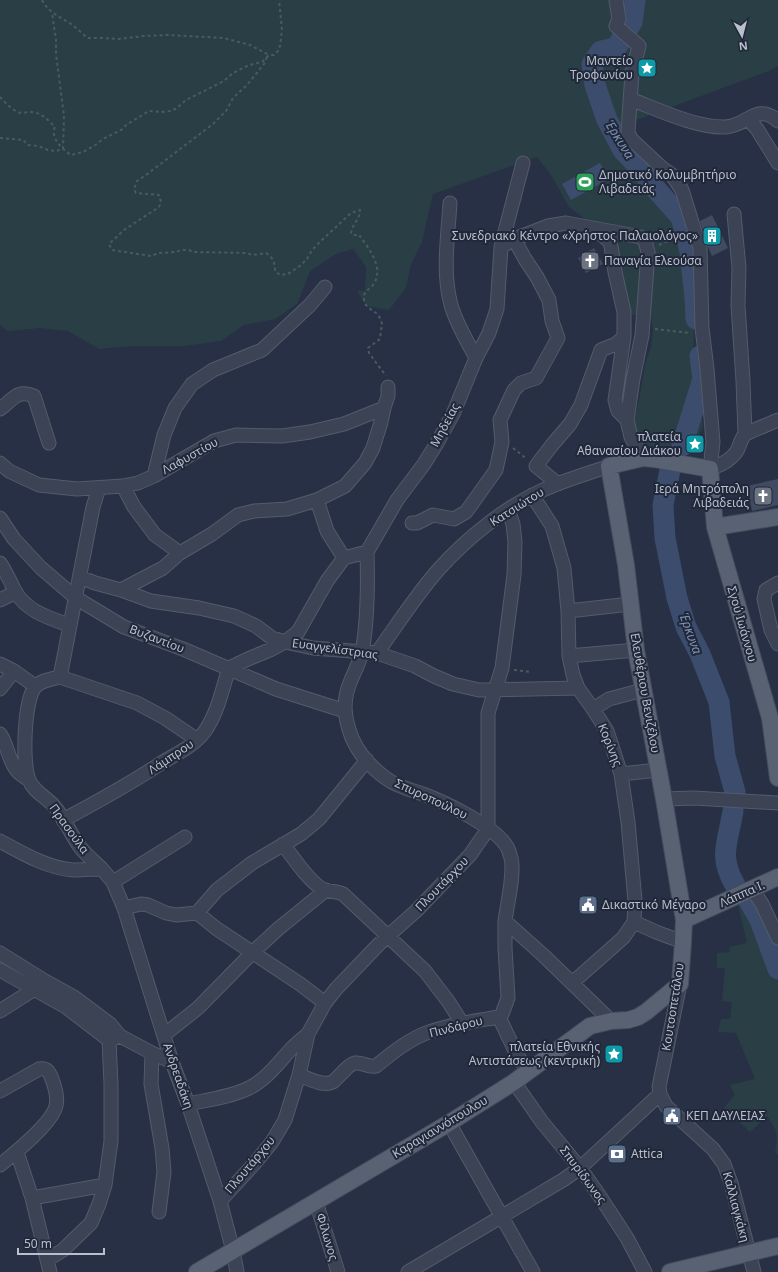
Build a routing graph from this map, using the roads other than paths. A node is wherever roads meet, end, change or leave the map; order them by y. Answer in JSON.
{"nodes":[{"id":1,"x":616,"y":0,"type":"edge"},
{"id":2,"x":630,"y":100,"type":"junction"},
{"id":3,"x":748,"y":119,"type":"junction"},
{"id":4,"x":778,"y":122,"type":"edge"},
{"id":5,"x":523,"y":163,"type":"dead end"},
{"id":6,"x":778,"y":163,"type":"edge"},
{"id":7,"x":450,"y":204,"type":"dead end"},
{"id":8,"x":734,"y":214,"type":"dead end"},
{"id":9,"x":595,"y":229,"type":"junction"},
{"id":10,"x":514,"y":239,"type":"junction"},
{"id":11,"x":501,"y":247,"type":"junction"},
{"id":12,"x":325,"y":287,"type":"dead end"},
{"id":13,"x":624,"y":337,"type":"junction"},
{"id":14,"x":476,"y":358,"type":"junction"},
{"id":15,"x":388,"y":387,"type":"road end"},
{"id":16,"x":384,"y":408,"type":"junction"},
{"id":17,"x":0,"y":410,"type":"edge"},
{"id":18,"x":627,"y":420,"type":"junction"},
{"id":19,"x":778,"y":420,"type":"edge"},
{"id":20,"x":745,"y":434,"type":"junction"},
{"id":21,"x":49,"y":442,"type":"dead end"},
{"id":22,"x":643,"y":458,"type":"junction"},
{"id":23,"x":0,"y":463,"type":"edge"},
{"id":24,"x":609,"y":466,"type":"junction"},
{"id":25,"x":710,"y":469,"type":"junction"},
{"id":26,"x":154,"y":476,"type":"junction"},
{"id":27,"x":558,"y":484,"type":"junction"},
{"id":28,"x":122,"y":486,"type":"junction"},
{"id":29,"x":99,"y":488,"type":"junction"},
{"id":30,"x":532,"y":495,"type":"junction"},
{"id":31,"x":318,"y":500,"type":"junction"},
{"id":32,"x":508,"y":510,"type":"junction"},
{"id":33,"x":778,"y":517,"type":"edge"},
{"id":34,"x":0,"y":518,"type":"edge"},
{"id":35,"x":412,"y":523,"type":"dead end"},
{"id":36,"x":715,"y":527,"type":"junction"},
{"id":37,"x":367,"y":552,"type":"junction"},
{"id":38,"x":180,"y":553,"type":"junction"},
{"id":39,"x":344,"y":558,"type":"junction"},
{"id":40,"x":0,"y":563,"type":"edge"},
{"id":41,"x":80,"y":577,"type":"junction"},
{"id":42,"x":778,"y":583,"type":"edge"},
{"id":43,"x":121,"y":590,"type":"junction"},
{"id":44,"x":16,"y":592,"type":"junction"},
{"id":45,"x":76,"y":598,"type":"junction"},
{"id":46,"x":0,"y":600,"type":"edge"},
{"id":47,"x":630,"y":604,"type":"junction"},
{"id":48,"x":568,"y":610,"type":"junction"},
{"id":49,"x":70,"y":624,"type":"junction"},
{"id":50,"x":285,"y":642,"type":"junction"},
{"id":51,"x":778,"y":644,"type":"edge"},
{"id":52,"x":636,"y":650,"type":"junction"},
{"id":53,"x":362,"y":653,"type":"junction"},
{"id":54,"x":377,"y":653,"type":"junction"},
{"id":55,"x":569,"y":656,"type":"junction"},
{"id":56,"x":0,"y":664,"type":"edge"},
{"id":57,"x":229,"y":668,"type":"junction"},
{"id":58,"x":14,"y":671,"type":"junction"},
{"id":59,"x":60,"y":677,"type":"junction"},
{"id":60,"x":35,"y":686,"type":"junction"},
{"id":61,"x":578,"y":688,"type":"junction"},
{"id":62,"x":0,"y":689,"type":"edge"},
{"id":63,"x":497,"y":690,"type":"junction"},
{"id":64,"x":643,"y":690,"type":"junction"},
{"id":65,"x":593,"y":709,"type":"junction"},
{"id":66,"x":345,"y":711,"type":"junction"},
{"id":67,"x":0,"y":734,"type":"edge"},
{"id":68,"x":196,"y":739,"type":"junction"},
{"id":69,"x":367,"y":760,"type":"junction"},
{"id":70,"x":658,"y":770,"type":"junction"},
{"id":71,"x":621,"y":774,"type":"junction"},
{"id":72,"x":778,"y":778,"type":"edge"},
{"id":73,"x":29,"y":780,"type":"junction"},
{"id":74,"x":664,"y":799,"type":"junction"},
{"id":75,"x":778,"y":803,"type":"edge"},
{"id":76,"x":63,"y":820,"type":"junction"},
{"id":77,"x":488,"y":829,"type":"junction"},
{"id":78,"x":185,"y":837,"type":"dead end"},
{"id":79,"x":0,"y":841,"type":"edge"},
{"id":80,"x":283,"y":844,"type":"junction"},
{"id":81,"x":102,"y":869,"type":"junction"},
{"id":82,"x":778,"y":877,"type":"edge"},
{"id":83,"x":113,"y":882,"type":"junction"},
{"id":84,"x":752,"y":889,"type":"junction"},
{"id":85,"x":326,"y":890,"type":"junction"},
{"id":86,"x":124,"y":908,"type":"junction"},
{"id":87,"x":197,"y":913,"type":"junction"},
{"id":88,"x":684,"y":920,"type":"junction"},
{"id":89,"x":505,"y":921,"type":"junction"},
{"id":90,"x":634,"y":922,"type":"junction"},
{"id":91,"x":389,"y":936,"type":"junction"},
{"id":92,"x":778,"y":938,"type":"edge"},
{"id":93,"x":683,"y":942,"type":"junction"},
{"id":94,"x":0,"y":953,"type":"edge"},
{"id":95,"x":252,"y":953,"type":"junction"},
{"id":96,"x":0,"y":970,"type":"edge"},
{"id":97,"x":45,"y":981,"type":"junction"},
{"id":98,"x":572,"y":983,"type":"junction"},
{"id":99,"x":680,"y":984,"type":"junction"},
{"id":100,"x":35,"y":990,"type":"junction"},
{"id":101,"x":324,"y":1004,"type":"junction"},
{"id":102,"x":0,"y":1011,"type":"edge"},
{"id":103,"x":499,"y":1017,"type":"junction"},
{"id":104,"x":611,"y":1021,"type":"junction"},
{"id":105,"x":462,"y":1023,"type":"junction"},
{"id":106,"x":308,"y":1034,"type":"junction"},
{"id":107,"x":164,"y":1035,"type":"junction"},
{"id":108,"x":115,"y":1038,"type":"junction"},
{"id":109,"x":152,"y":1053,"type":"junction"},
{"id":110,"x":172,"y":1062,"type":"junction"},
{"id":111,"x":528,"y":1071,"type":"junction"},
{"id":112,"x":298,"y":1075,"type":"junction"},
{"id":113,"x":514,"y":1082,"type":"junction"},
{"id":114,"x":0,"y":1091,"type":"edge"},
{"id":115,"x":660,"y":1094,"type":"junction"},
{"id":116,"x":188,"y":1104,"type":"junction"},
{"id":117,"x":449,"y":1123,"type":"junction"},
{"id":118,"x":17,"y":1152,"type":"junction"},
{"id":119,"x":0,"y":1165,"type":"edge"},
{"id":120,"x":580,"y":1168,"type":"junction"},
{"id":121,"x":105,"y":1185,"type":"junction"},
{"id":122,"x":32,"y":1198,"type":"junction"},
{"id":123,"x":220,"y":1201,"type":"junction"},
{"id":124,"x":316,"y":1202,"type":"junction"},
{"id":125,"x":159,"y":1212,"type":"dead end"},
{"id":126,"x":502,"y":1216,"type":"junction"},
{"id":127,"x":778,"y":1246,"type":"edge"},
{"id":128,"x":233,"y":1251,"type":"junction"},
{"id":129,"x":748,"y":1253,"type":"junction"},
{"id":130,"x":49,"y":1266,"type":"edge"},
{"id":131,"x":197,"y":1272,"type":"edge"},
{"id":132,"x":238,"y":1272,"type":"edge"},
{"id":133,"x":338,"y":1272,"type":"edge"},
{"id":134,"x":408,"y":1272,"type":"edge"},
{"id":135,"x":533,"y":1272,"type":"edge"},
{"id":136,"x":645,"y":1272,"type":"edge"},
{"id":137,"x":670,"y":1272,"type":"edge"},
{"id":138,"x":754,"y":1272,"type":"edge"}],
"edges":[{"from":1,"to":2,"type":"street"},
{"from":2,"to":3,"type":"street"},
{"from":2,"to":25,"type":"street"},
{"from":3,"to":4,"type":"street"},
{"from":3,"to":6,"type":"street"},
{"from":5,"to":11,"type":"street","name":"Μηδείας"},
{"from":7,"to":14,"type":"street"},
{"from":8,"to":20,"type":"street"},
{"from":9,"to":10,"type":"street"},
{"from":9,"to":13,"type":"street"},
{"from":9,"to":18,"type":"street"},
{"from":10,"to":11,"type":"street"},
{"from":10,"to":35,"type":"street"},
{"from":11,"to":14,"type":"street","name":"Μηδείας"},
{"from":12,"to":26,"type":"street"},
{"from":13,"to":18,"type":"street"},
{"from":13,"to":27,"type":"street"},
{"from":14,"to":37,"type":"street","name":"Μηδείας"},
{"from":15,"to":16,"type":"street"},
{"from":16,"to":26,"type":"street","name":"Λαφυστίου"},
{"from":16,"to":31,"type":"street"},
{"from":17,"to":21,"type":"street"},
{"from":18,"to":22,"type":"street"},
{"from":19,"to":20,"type":"street"},
{"from":20,"to":25,"type":"street"},
{"from":22,"to":24,"type":"main road","name":"Κατσιώτου"},
{"from":22,"to":25,"type":"main road","name":"Κατσιώτου"},
{"from":23,"to":29,"type":"street","name":"Λαφυστίου"},
{"from":24,"to":27,"type":"street","name":"Κατσιώτου"},
{"from":24,"to":47,"type":"main road","name":"Ελευθέριου Βενιζέλου"},
{"from":25,"to":36,"type":"main road","name":"Σγού Ιωάννου"},
{"from":26,"to":28,"type":"street","name":"Λαφυστίου"},
{"from":27,"to":30,"type":"street","name":"Κατσιώτου"},
{"from":28,"to":29,"type":"street","name":"Λαφυστίου"},
{"from":28,"to":38,"type":"street"},
{"from":29,"to":41,"type":"street"},
{"from":30,"to":32,"type":"street","name":"Κατσιώτου"},
{"from":30,"to":48,"type":"street","name":"Κορίνης"},
{"from":31,"to":38,"type":"street"},
{"from":31,"to":39,"type":"street"},
{"from":32,"to":54,"type":"street","name":"Κατσιώτου"},
{"from":32,"to":63,"type":"street"},
{"from":33,"to":36,"type":"main road"},
{"from":34,"to":45,"type":"street","name":"Βυζαντίου"},
{"from":36,"to":72,"type":"main road","name":"Σγού Ιωάννου"},
{"from":37,"to":39,"type":"street"},
{"from":37,"to":53,"type":"street","name":"Σπυροπούλου"},
{"from":38,"to":43,"type":"street"},
{"from":39,"to":50,"type":"street"},
{"from":40,"to":44,"type":"street"},
{"from":41,"to":43,"type":"street","name":"Ευαγγελίστριας"},
{"from":41,"to":45,"type":"street"},
{"from":42,"to":51,"type":"street"},
{"from":43,"to":50,"type":"street","name":"Ευαγγελίστριας"},
{"from":44,"to":46,"type":"street"},
{"from":44,"to":49,"type":"street"},
{"from":45,"to":49,"type":"street"},
{"from":45,"to":57,"type":"street","name":"Βυζαντίου"},
{"from":47,"to":48,"type":"street"},
{"from":47,"to":52,"type":"main road","name":"Ελευθέριου Βενιζέλου"},
{"from":48,"to":55,"type":"street","name":"Κορίνης"},
{"from":49,"to":59,"type":"street"},
{"from":50,"to":53,"type":"street","name":"Ευαγγελίστριας"},
{"from":50,"to":57,"type":"street"},
{"from":52,"to":55,"type":"street"},
{"from":52,"to":64,"type":"main road","name":"Ελευθέριου Βενιζέλου"},
{"from":53,"to":54,"type":"street","name":"Ευαγγελίστριας"},
{"from":53,"to":66,"type":"street","name":"Σπυροπούλου"},
{"from":54,"to":63,"type":"street","name":"Ευαγγελίστριας"},
{"from":55,"to":61,"type":"street","name":"Κορίνης"},
{"from":56,"to":58,"type":"street"},
{"from":57,"to":66,"type":"street","name":"Βυζαντίου"},
{"from":57,"to":68,"type":"street","name":"Λάμπρου"},
{"from":58,"to":60,"type":"street"},
{"from":58,"to":62,"type":"street"},
{"from":59,"to":60,"type":"street"},
{"from":59,"to":68,"type":"street"},
{"from":60,"to":73,"type":"street"},
{"from":61,"to":63,"type":"street","name":"Ευαγγελίστριας"},
{"from":61,"to":65,"type":"street","name":"Κορίνης"},
{"from":63,"to":77,"type":"street"},
{"from":64,"to":65,"type":"street"},
{"from":64,"to":70,"type":"main road","name":"Ελευθέριου Βενιζέλου"},
{"from":65,"to":71,"type":"street","name":"Κορίνης"},
{"from":66,"to":69,"type":"street","name":"Σπυροπούλου"},
{"from":67,"to":73,"type":"street","name":"Πρασούλα"},
{"from":68,"to":76,"type":"street","name":"Λάμπρου"},
{"from":69,"to":77,"type":"street","name":"Σπυροπούλου"},
{"from":69,"to":80,"type":"street"},
{"from":70,"to":71,"type":"street"},
{"from":70,"to":74,"type":"main road","name":"Ελευθέριου Βενιζέλου"},
{"from":71,"to":90,"type":"street","name":"Κορίνης"},
{"from":73,"to":76,"type":"street","name":"Πρασούλα"},
{"from":74,"to":75,"type":"street"},
{"from":74,"to":88,"type":"main road","name":"Ελευθέριου Βενιζέλου"},
{"from":76,"to":81,"type":"street","name":"Πρασούλα"},
{"from":77,"to":89,"type":"street","name":"Σπυροπούλου"},
{"from":77,"to":91,"type":"street","name":"Πλουτάρχου"},
{"from":78,"to":83,"type":"street"},
{"from":79,"to":81,"type":"street"},
{"from":80,"to":85,"type":"street"},
{"from":80,"to":87,"type":"street"},
{"from":81,"to":83,"type":"street","name":"Πρασούλα"},
{"from":82,"to":84,"type":"main road","name":"Λάππα Ι."},
{"from":83,"to":86,"type":"street","name":"Ανδρεαδάκη"},
{"from":84,"to":88,"type":"main road","name":"Λάππα Ι."},
{"from":84,"to":92,"type":"street"},
{"from":85,"to":91,"type":"street"},
{"from":85,"to":95,"type":"street"},
{"from":86,"to":87,"type":"street"},
{"from":86,"to":107,"type":"street","name":"Ανδρεαδάκη"},
{"from":87,"to":95,"type":"street"},
{"from":88,"to":93,"type":"main road","name":"Κουτσοπετάλου"},
{"from":89,"to":98,"type":"street"},
{"from":89,"to":103,"type":"street","name":"Σπυροπούλου"},
{"from":90,"to":93,"type":"street"},
{"from":90,"to":98,"type":"street"},
{"from":91,"to":101,"type":"street","name":"Πλουτάρχου"},
{"from":91,"to":105,"type":"street"},
{"from":93,"to":99,"type":"main road","name":"Κουτσοπετάλου"},
{"from":94,"to":97,"type":"street"},
{"from":95,"to":101,"type":"street"},
{"from":95,"to":107,"type":"street"},
{"from":96,"to":100,"type":"street"},
{"from":97,"to":100,"type":"street"},
{"from":97,"to":108,"type":"street"},
{"from":98,"to":104,"type":"street"},
{"from":99,"to":104,"type":"main road","name":"Καραγιαννόπουλου"},
{"from":99,"to":115,"type":"street","name":"Κουτσοπετάλου"},
{"from":100,"to":102,"type":"street"},
{"from":100,"to":108,"type":"street"},
{"from":101,"to":106,"type":"street","name":"Πλουτάρχου"},
{"from":103,"to":105,"type":"street","name":"Πινδάρου"},
{"from":103,"to":111,"type":"street","name":"Πινδάρου"},
{"from":104,"to":111,"type":"main road","name":"Καραγιαννόπουλου"},
{"from":105,"to":112,"type":"street","name":"Πινδάρου"},
{"from":106,"to":112,"type":"street","name":"Πλουτάρχου"},
{"from":106,"to":116,"type":"street"},
{"from":107,"to":110,"type":"street","name":"Ανδρεαδάκη"},
{"from":108,"to":109,"type":"street"},
{"from":108,"to":121,"type":"street"},
{"from":109,"to":110,"type":"street"},
{"from":109,"to":125,"type":"street"},
{"from":110,"to":116,"type":"street","name":"Ανδρεαδάκη"},
{"from":111,"to":113,"type":"main road","name":"Καραγιαννόπουλου"},
{"from":112,"to":123,"type":"street","name":"Πλουτάρχου"},
{"from":113,"to":117,"type":"main road","name":"Καραγιαννόπουλου"},
{"from":113,"to":120,"type":"street","name":"Σπυρίδωνος"},
{"from":114,"to":118,"type":"street"},
{"from":115,"to":120,"type":"street"},
{"from":115,"to":129,"type":"street","name":"Καλλιαγκάκη"},
{"from":116,"to":123,"type":"street","name":"Ανδρεαδάκη"},
{"from":117,"to":124,"type":"main road","name":"Καραγιαννόπουλου"},
{"from":117,"to":126,"type":"street"},
{"from":118,"to":119,"type":"street"},
{"from":118,"to":122,"type":"street"},
{"from":120,"to":126,"type":"street"},
{"from":120,"to":136,"type":"street","name":"Σπυρίδωνος"},
{"from":121,"to":122,"type":"street"},
{"from":121,"to":130,"type":"street"},
{"from":122,"to":130,"type":"street"},
{"from":123,"to":128,"type":"street","name":"Ανδρεαδάκη"},
{"from":124,"to":128,"type":"main road","name":"Καραγιαννόπουλου"},
{"from":124,"to":133,"type":"street","name":"Φίλωνος"},
{"from":126,"to":134,"type":"street"},
{"from":126,"to":135,"type":"street"},
{"from":127,"to":129,"type":"main road"},
{"from":128,"to":131,"type":"main road","name":"Καραγιαννόπουλου"},
{"from":128,"to":132,"type":"street","name":"Ανδρεαδάκη"},
{"from":129,"to":137,"type":"main road"},
{"from":129,"to":138,"type":"street","name":"Καλλιαγκάκη"}]}
